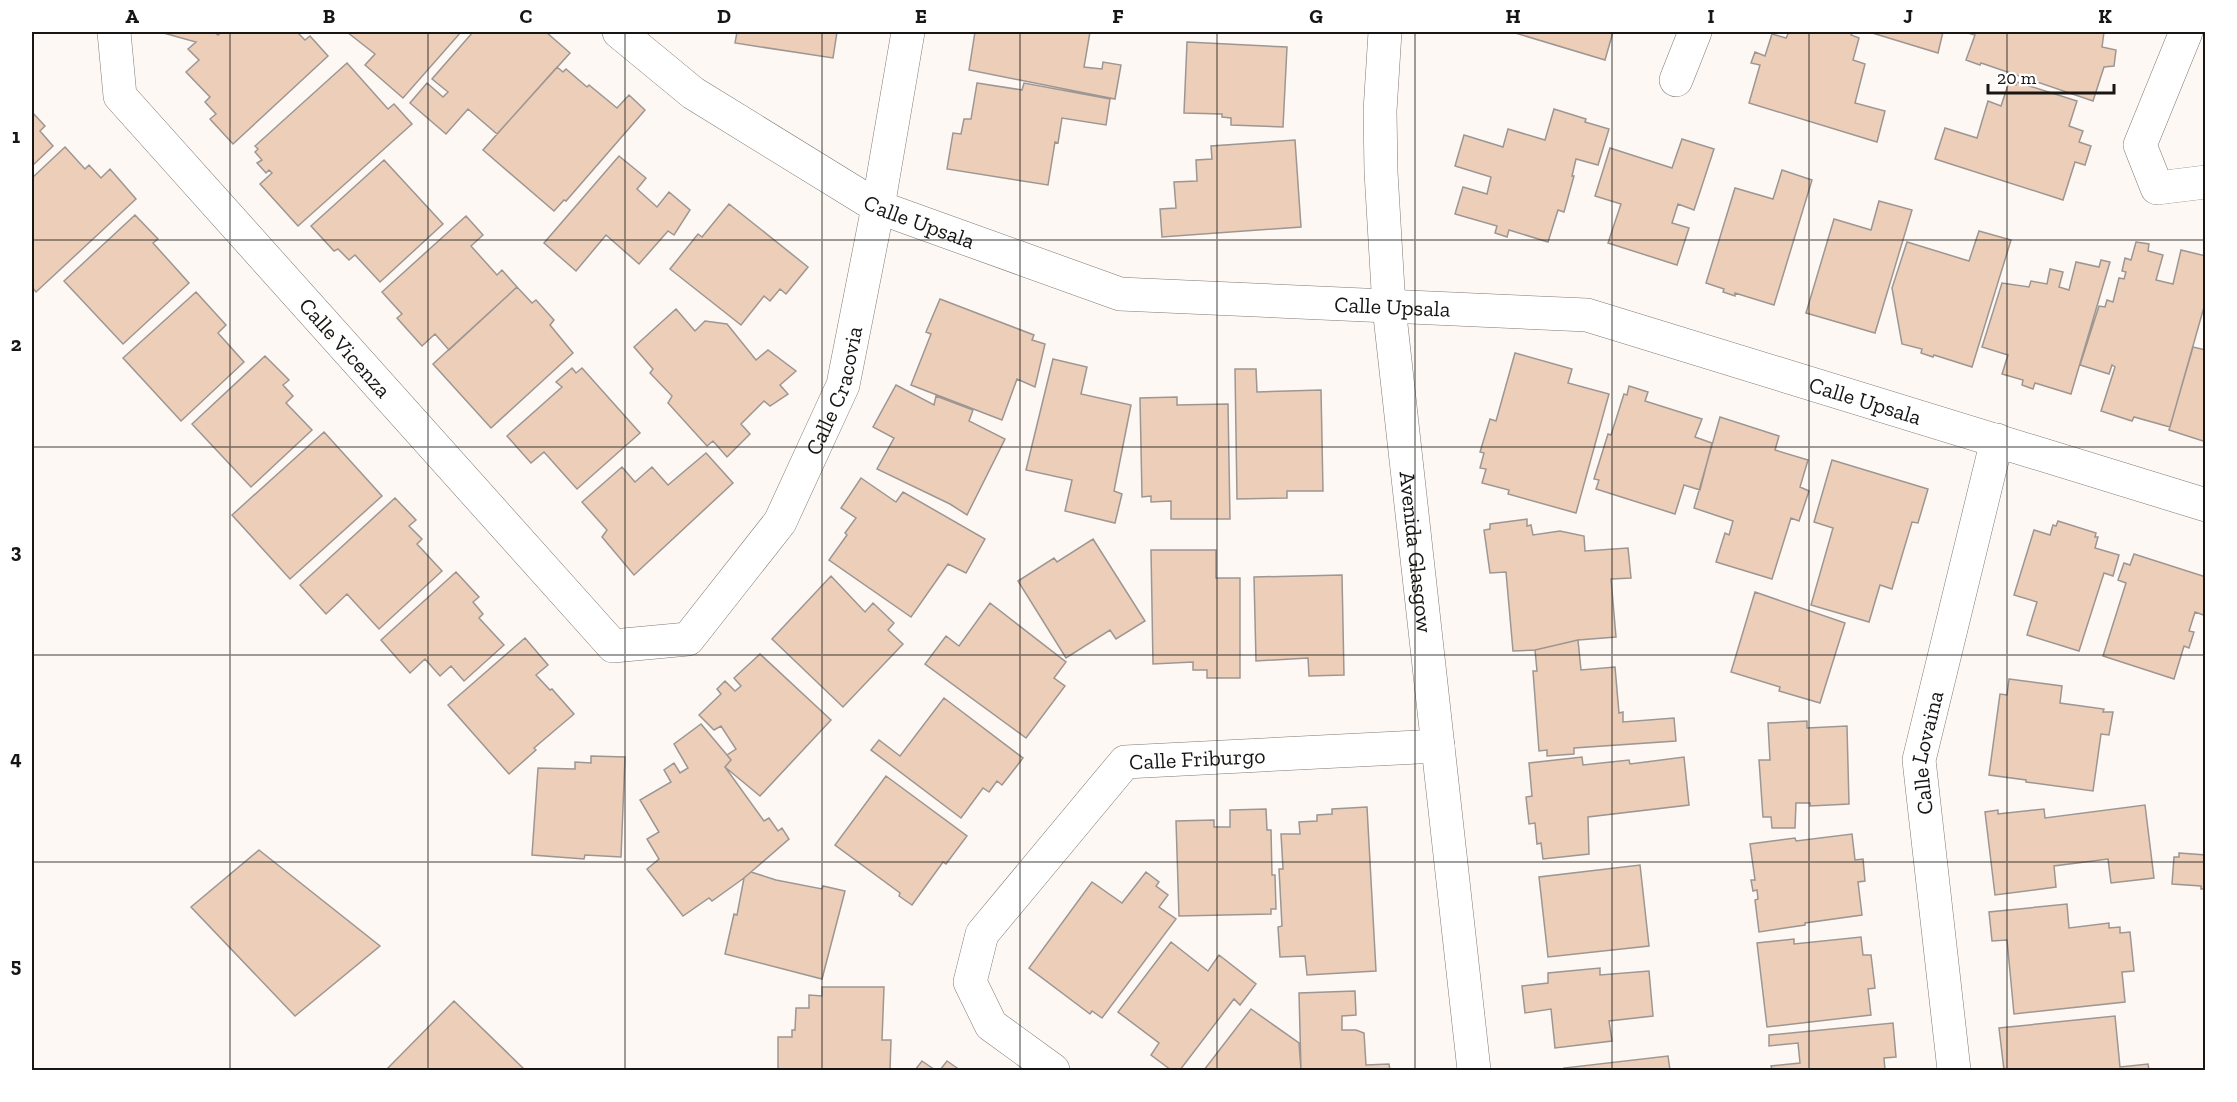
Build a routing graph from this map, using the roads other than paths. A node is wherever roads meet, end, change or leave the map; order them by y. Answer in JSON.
{"nodes":[{"id":1,"x":114,"y":32,"type":"edge"},
{"id":2,"x":619,"y":32,"type":"edge"},
{"id":3,"x":908,"y":32,"type":"edge"},
{"id":4,"x":1385,"y":32,"type":"edge"},
{"id":5,"x":1695,"y":32,"type":"edge"},
{"id":6,"x":2186,"y":32,"type":"edge"},
{"id":7,"x":1676,"y":80,"type":"dead end"},
{"id":8,"x":2205,"y":182,"type":"edge"},
{"id":9,"x":878,"y":207,"type":"junction"},
{"id":10,"x":1389,"y":307,"type":"junction"},
{"id":11,"x":1996,"y":440,"type":"junction"},
{"id":12,"x":2205,"y":505,"type":"edge"},
{"id":13,"x":613,"y":646,"type":"joint"},
{"id":14,"x":1438,"y":746,"type":"junction"},
{"id":15,"x":1053,"y":1071,"type":"edge"},
{"id":16,"x":1474,"y":1071,"type":"edge"},
{"id":17,"x":1954,"y":1071,"type":"edge"}],
"edges":[{"from":1,"to":13,"type":"street","name":"Calle Vicenza"},
{"from":2,"to":9,"type":"street","name":"Calle Upsala"},
{"from":3,"to":9,"type":"street","name":"Calle Cracovia"},
{"from":4,"to":10,"type":"street","name":"Avenida Glasgow"},
{"from":5,"to":7,"type":"street"},
{"from":6,"to":8,"type":"street"},
{"from":9,"to":10,"type":"street","name":"Calle Upsala"},
{"from":9,"to":13,"type":"street","name":"Calle Cracovia"},
{"from":10,"to":11,"type":"street","name":"Calle Upsala"},
{"from":10,"to":14,"type":"street","name":"Avenida Glasgow"},
{"from":11,"to":12,"type":"street","name":"Calle Upsala"},
{"from":11,"to":17,"type":"street","name":"Calle Lovaina"},
{"from":14,"to":15,"type":"street","name":"Calle Friburgo"},
{"from":14,"to":16,"type":"street","name":"Avenida Glasgow"}]}
